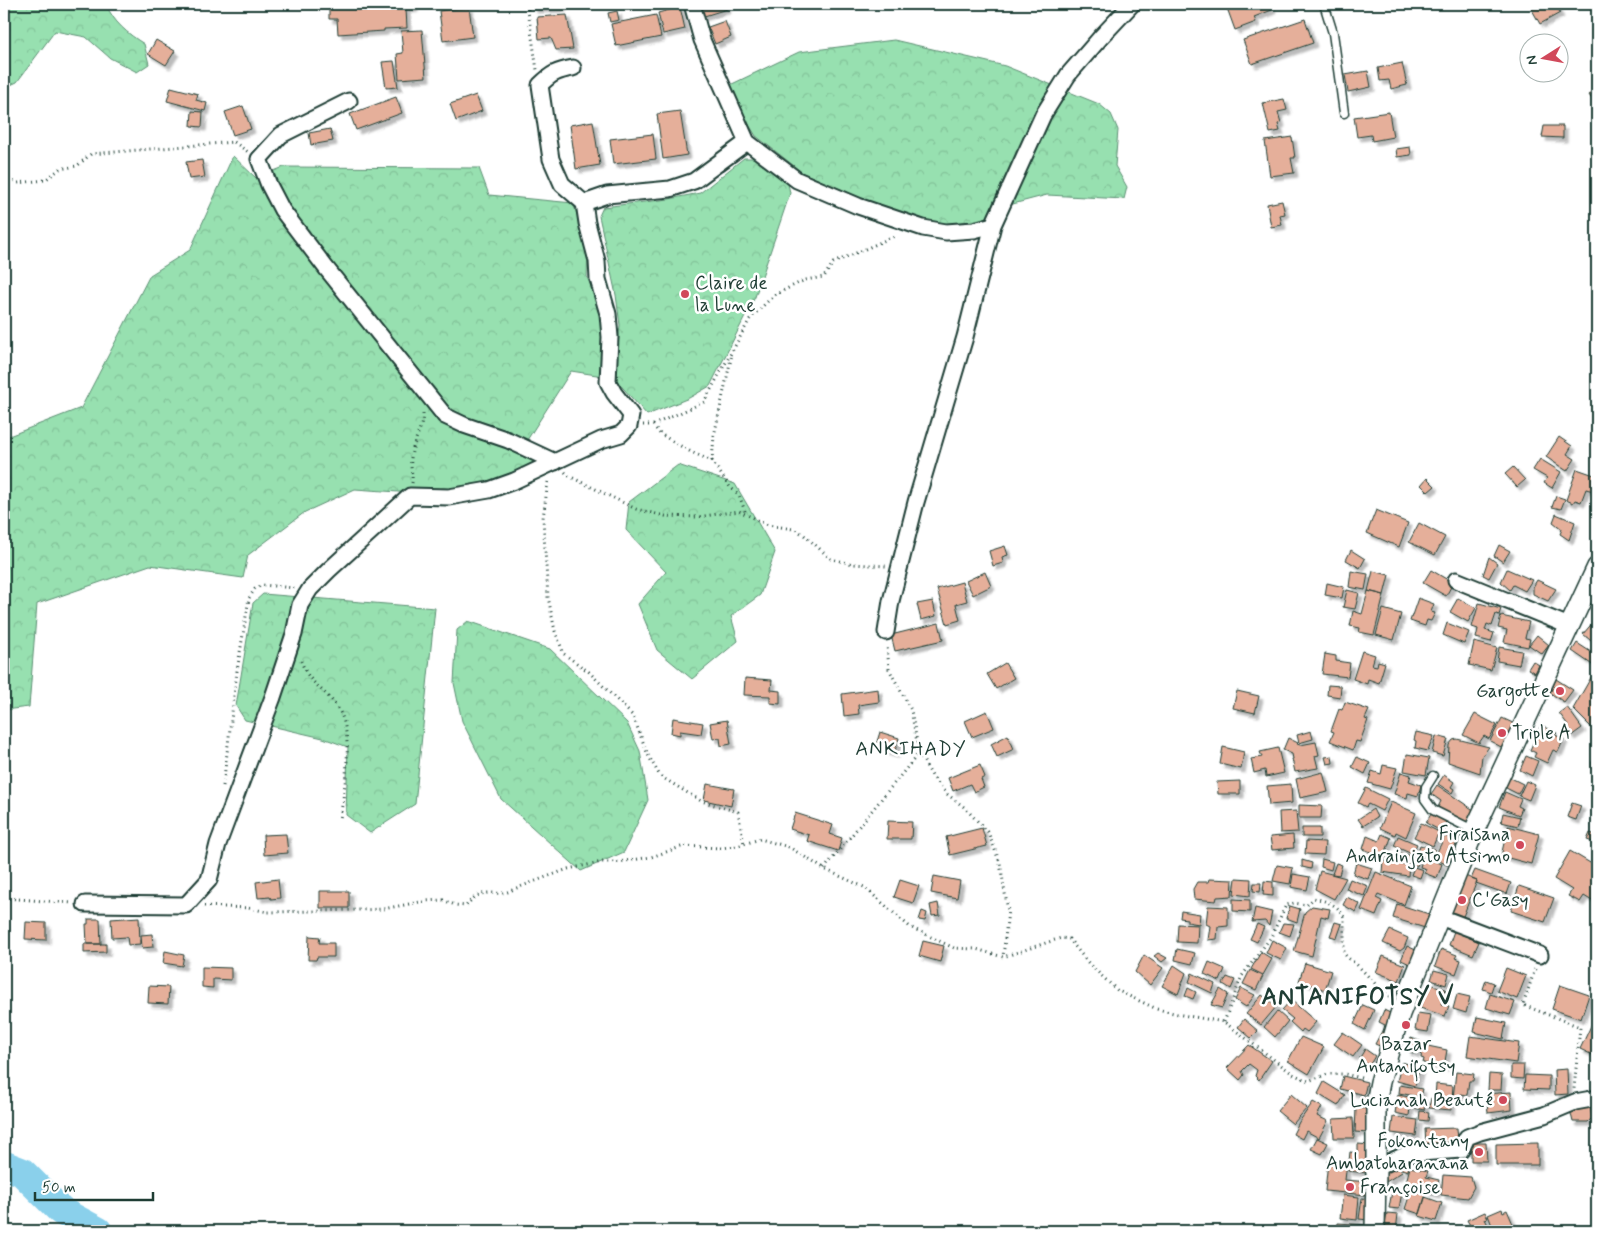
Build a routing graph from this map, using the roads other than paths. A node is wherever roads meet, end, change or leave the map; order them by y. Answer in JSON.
{"nodes":[{"id":1,"x":692,"y":4,"type":"edge"},
{"id":2,"x":1132,"y":4,"type":"edge"},
{"id":3,"x":1324,"y":4,"type":"edge"},
{"id":4,"x":573,"y":68,"type":"dead end"},
{"id":5,"x":349,"y":100,"type":"dead end"},
{"id":6,"x":1344,"y":113,"type":"dead end"},
{"id":7,"x":747,"y":142,"type":"junction"},
{"id":8,"x":584,"y":203,"type":"junction"},
{"id":9,"x":993,"y":224,"type":"junction"},
{"id":10,"x":554,"y":462,"type":"junction"},
{"id":11,"x":1597,"y":567,"type":"edge"},
{"id":12,"x":1456,"y":580,"type":"dead end"},
{"id":13,"x":1569,"y":626,"type":"junction"},
{"id":14,"x":886,"y":632,"type":"road end"},
{"id":15,"x":1433,"y":776,"type":"dead end"},
{"id":16,"x":1474,"y":831,"type":"junction"},
{"id":17,"x":86,"y":904,"type":"road end"},
{"id":18,"x":1440,"y":917,"type":"junction"},
{"id":19,"x":1540,"y":955,"type":"road end"},
{"id":20,"x":1597,"y":1098,"type":"edge"},
{"id":21,"x":1376,"y":1168,"type":"junction"},
{"id":22,"x":1375,"y":1231,"type":"edge"}],
"edges":[{"from":1,"to":7,"type":"street"},
{"from":2,"to":9,"type":"street"},
{"from":3,"to":6,"type":"lane"},
{"from":4,"to":8,"type":"street"},
{"from":5,"to":10,"type":"street"},
{"from":7,"to":8,"type":"street"},
{"from":7,"to":9,"type":"street"},
{"from":8,"to":10,"type":"street"},
{"from":9,"to":14,"type":"street"},
{"from":10,"to":17,"type":"street"},
{"from":11,"to":13,"type":"street"},
{"from":12,"to":13,"type":"street"},
{"from":13,"to":16,"type":"street"},
{"from":15,"to":16,"type":"lane"},
{"from":16,"to":18,"type":"street"},
{"from":18,"to":19,"type":"street"},
{"from":18,"to":21,"type":"street"},
{"from":20,"to":21,"type":"street"},
{"from":21,"to":22,"type":"street"}]}
